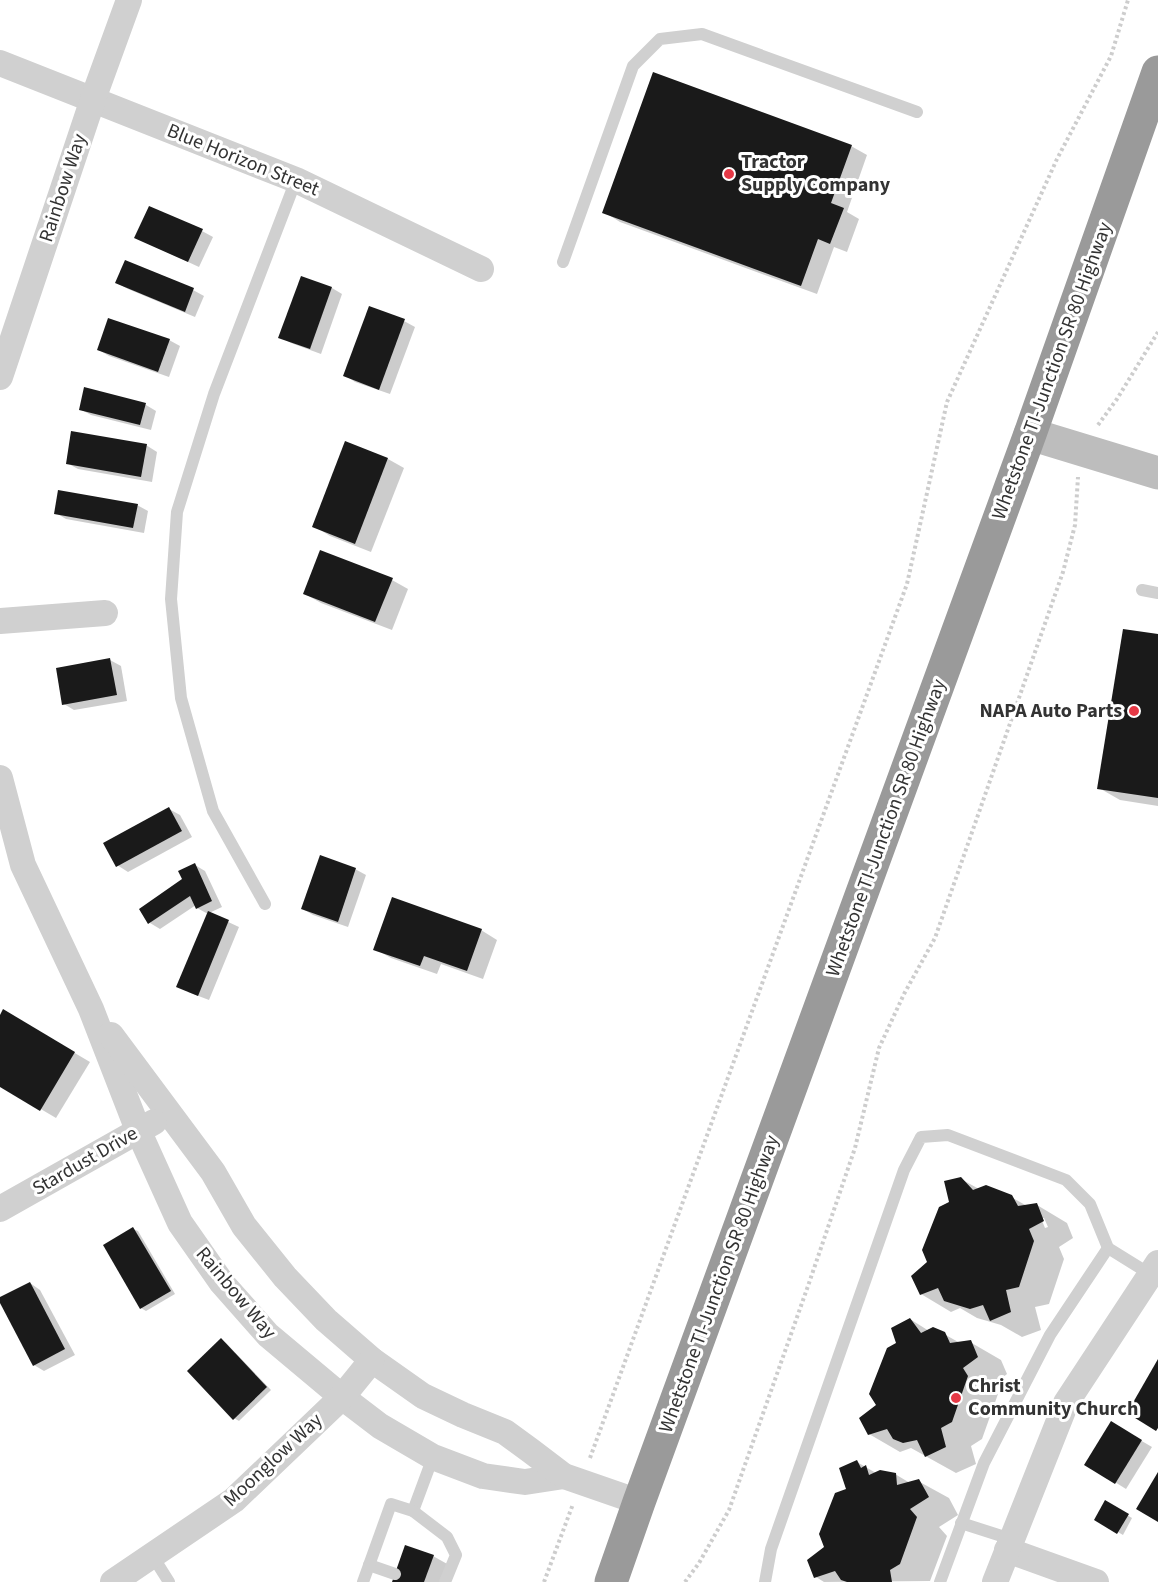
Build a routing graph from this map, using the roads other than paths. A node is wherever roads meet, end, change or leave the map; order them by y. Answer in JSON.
{"nodes":[{"id":1,"x":129,"y":0,"type":"edge"},
{"id":2,"x":0,"y":63,"type":"edge"},
{"id":3,"x":1158,"y":72,"type":"edge"},
{"id":4,"x":93,"y":99,"type":"junction"},
{"id":5,"x":917,"y":112,"type":"dead end"},
{"id":6,"x":296,"y":180,"type":"junction"},
{"id":7,"x":563,"y":262,"type":"dead end"},
{"id":8,"x":481,"y":269,"type":"dead end"},
{"id":9,"x":0,"y":377,"type":"edge"},
{"id":10,"x":1030,"y":434,"type":"junction"},
{"id":11,"x":1158,"y":473,"type":"edge"},
{"id":12,"x":1142,"y":590,"type":"dead end"},
{"id":13,"x":1158,"y":593,"type":"edge"},
{"id":14,"x":105,"y":614,"type":"dead end"},
{"id":15,"x":0,"y":621,"type":"edge"},
{"id":16,"x":0,"y":778,"type":"edge"},
{"id":17,"x":265,"y":904,"type":"dead end"},
{"id":18,"x":91,"y":1009,"type":"junction"},
{"id":19,"x":169,"y":1113,"type":"junction"},
{"id":20,"x":138,"y":1130,"type":"junction"},
{"id":21,"x":0,"y":1209,"type":"edge"},
{"id":22,"x":1108,"y":1248,"type":"junction"},
{"id":23,"x":1155,"y":1271,"type":"edge"},
{"id":24,"x":372,"y":1359,"type":"junction"},
{"id":25,"x":342,"y":1396,"type":"junction"},
{"id":26,"x":433,"y":1457,"type":"junction"},
{"id":27,"x":572,"y":1479,"type":"junction"},
{"id":28,"x":639,"y":1502,"type":"junction"},
{"id":29,"x":413,"y":1511,"type":"junction"},
{"id":30,"x":961,"y":1523,"type":"junction"},
{"id":31,"x":1009,"y":1544,"type":"junction"},
{"id":32,"x":152,"y":1556,"type":"junction"},
{"id":33,"x":369,"y":1565,"type":"junction"},
{"id":34,"x":395,"y":1574,"type":"dead end"},
{"id":35,"x":113,"y":1582,"type":"edge"},
{"id":36,"x":169,"y":1582,"type":"edge"},
{"id":37,"x":363,"y":1582,"type":"edge"},
{"id":38,"x":445,"y":1582,"type":"edge"},
{"id":39,"x":611,"y":1582,"type":"edge"},
{"id":40,"x":765,"y":1582,"type":"edge"},
{"id":41,"x":939,"y":1582,"type":"edge"},
{"id":42,"x":995,"y":1582,"type":"edge"},
{"id":43,"x":1096,"y":1582,"type":"edge"}],
"edges":[{"from":1,"to":4,"type":"street","name":"Rainbow Way"},
{"from":2,"to":4,"type":"street","name":"Blue Horizon Street"},
{"from":3,"to":10,"type":"highway","name":"Whetstone TI-Junction SR 80 Highway"},
{"from":4,"to":6,"type":"street","name":"Blue Horizon Street"},
{"from":4,"to":9,"type":"street","name":"Rainbow Way"},
{"from":5,"to":7,"type":"lane"},
{"from":6,"to":8,"type":"street","name":"Blue Horizon Street"},
{"from":6,"to":17,"type":"lane"},
{"from":10,"to":11,"type":"street"},
{"from":10,"to":28,"type":"highway","name":"Whetstone TI-Junction SR 80 Highway"},
{"from":12,"to":13,"type":"lane"},
{"from":14,"to":15,"type":"street"},
{"from":16,"to":18,"type":"street","name":"Rainbow Way"},
{"from":18,"to":19,"type":"street","name":"Rainbow Way"},
{"from":18,"to":20,"type":"street","name":"Rainbow Way"},
{"from":19,"to":20,"type":"street","name":"Stardust Drive"},
{"from":19,"to":24,"type":"street","name":"Rainbow Way"},
{"from":20,"to":21,"type":"street","name":"Stardust Drive"},
{"from":20,"to":25,"type":"street","name":"Rainbow Way"},
{"from":22,"to":23,"type":"lane"},
{"from":22,"to":30,"type":"lane"},
{"from":22,"to":40,"type":"lane"},
{"from":23,"to":31,"type":"street"},
{"from":24,"to":25,"type":"street","name":"Moonglow Way"},
{"from":24,"to":27,"type":"street","name":"Rainbow Way"},
{"from":25,"to":26,"type":"street","name":"Rainbow Way"},
{"from":25,"to":32,"type":"street","name":"Moonglow Way"},
{"from":26,"to":27,"type":"street","name":"Rainbow Way"},
{"from":26,"to":29,"type":"lane"},
{"from":27,"to":28,"type":"street","name":"Rainbow Way"},
{"from":28,"to":39,"type":"highway","name":"Whetstone TI-Junction SR 80 Highway"},
{"from":29,"to":33,"type":"lane"},
{"from":29,"to":38,"type":"lane"},
{"from":30,"to":31,"type":"lane"},
{"from":30,"to":41,"type":"lane"},
{"from":31,"to":42,"type":"street"},
{"from":31,"to":43,"type":"street"},
{"from":32,"to":35,"type":"street","name":"Moonglow Way"},
{"from":32,"to":36,"type":"lane"},
{"from":33,"to":34,"type":"lane"},
{"from":33,"to":37,"type":"lane"}]}
